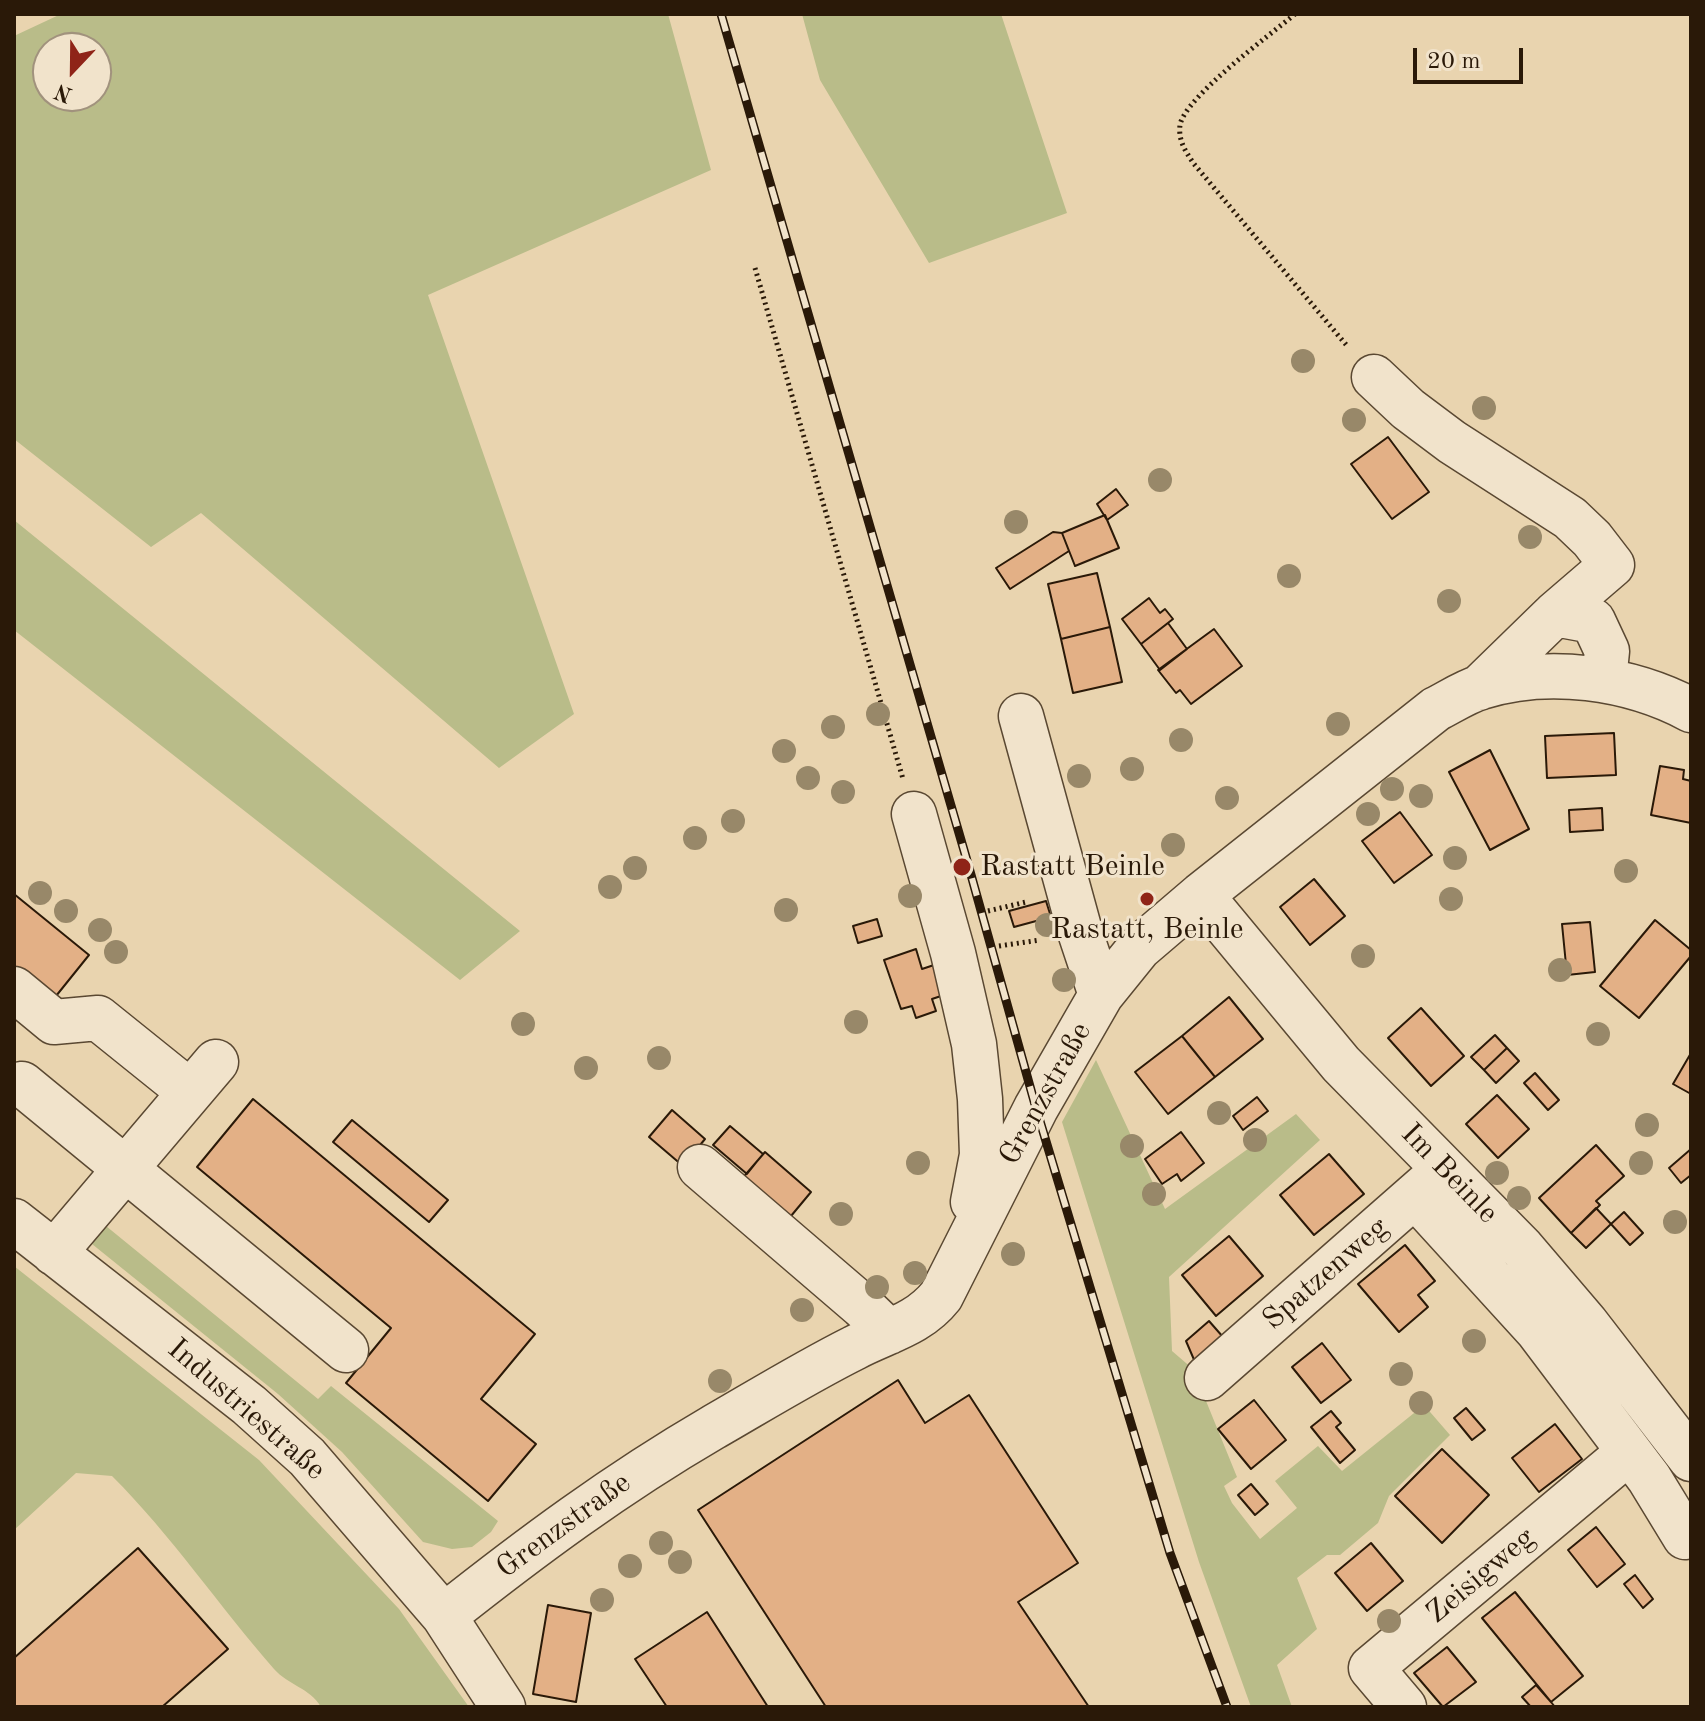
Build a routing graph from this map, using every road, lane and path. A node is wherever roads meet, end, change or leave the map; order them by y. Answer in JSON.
{"nodes":[{"id":1,"x":1295,"y":14,"type":"edge"},
{"id":2,"x":755,"y":268,"type":"dead end"},
{"id":3,"x":1374,"y":377,"type":"joint"},
{"id":4,"x":1555,"y":614,"type":"junction"},
{"id":5,"x":1604,"y":680,"type":"junction"},
{"id":6,"x":1479,"y":688,"type":"junction"},
{"id":7,"x":1691,"y":710,"type":"edge"},
{"id":8,"x":1021,"y":716,"type":"dead end"},
{"id":9,"x":914,"y":814,"type":"joint"},
{"id":10,"x":1201,"y":895,"type":"junction"},
{"id":11,"x":1026,"y":902,"type":"dead end"},
{"id":12,"x":988,"y":911,"type":"dead end"},
{"id":13,"x":14,"y":989,"type":"edge"},
{"id":14,"x":1101,"y":995,"type":"junction"},
{"id":15,"x":22,"y":1084,"type":"dead end"},
{"id":16,"x":700,"y":1167,"type":"dead end"},
{"id":17,"x":126,"y":1168,"type":"junction"},
{"id":18,"x":1430,"y":1183,"type":"junction"},
{"id":19,"x":14,"y":1221,"type":"edge"},
{"id":20,"x":963,"y":1248,"type":"junction"},
{"id":21,"x":54,"y":1253,"type":"junction"},
{"id":22,"x":889,"y":1332,"type":"junction"},
{"id":23,"x":346,"y":1350,"type":"dead end"},
{"id":24,"x":1207,"y":1378,"type":"dead end"},
{"id":25,"x":1629,"y":1452,"type":"junction"},
{"id":26,"x":1691,"y":1459,"type":"edge"},
{"id":27,"x":1685,"y":1537,"type":"dead end"},
{"id":28,"x":444,"y":1616,"type":"junction"},
{"id":29,"x":503,"y":1707,"type":"edge"},
{"id":30,"x":1404,"y":1707,"type":"edge"}],
"edges":[{"from":1,"to":3,"type":"path"},
{"from":2,"to":9,"type":"path"},
{"from":3,"to":4,"type":"street"},
{"from":4,"to":5,"type":"street"},
{"from":4,"to":6,"type":"street"},
{"from":5,"to":6,"type":"street","name":"Grenzstraße"},
{"from":5,"to":7,"type":"street","name":"Grenzstraße"},
{"from":6,"to":10,"type":"street","name":"Grenzstraße"},
{"from":8,"to":14,"type":"street"},
{"from":9,"to":20,"type":"street"},
{"from":10,"to":14,"type":"street","name":"Grenzstraße"},
{"from":10,"to":18,"type":"street","name":"Im Beinle"},
{"from":11,"to":12,"type":"path"},
{"from":13,"to":17,"type":"street"},
{"from":14,"to":20,"type":"street","name":"Grenzstraße"},
{"from":15,"to":17,"type":"street"},
{"from":16,"to":22,"type":"street"},
{"from":17,"to":21,"type":"street"},
{"from":17,"to":23,"type":"street"},
{"from":18,"to":24,"type":"street","name":"Spatzenweg"},
{"from":18,"to":25,"type":"street","name":"Im Beinle"},
{"from":18,"to":26,"type":"street","name":"Im Beinle"},
{"from":19,"to":21,"type":"street","name":"Industriestraße"},
{"from":20,"to":22,"type":"street","name":"Grenzstraße"},
{"from":21,"to":28,"type":"street","name":"Industriestraße"},
{"from":22,"to":28,"type":"street","name":"Grenzstraße"},
{"from":25,"to":27,"type":"street","name":"Im Beinle"},
{"from":25,"to":30,"type":"street","name":"Zeisigweg"},
{"from":28,"to":29,"type":"street","name":"Industriestraße"}]}
